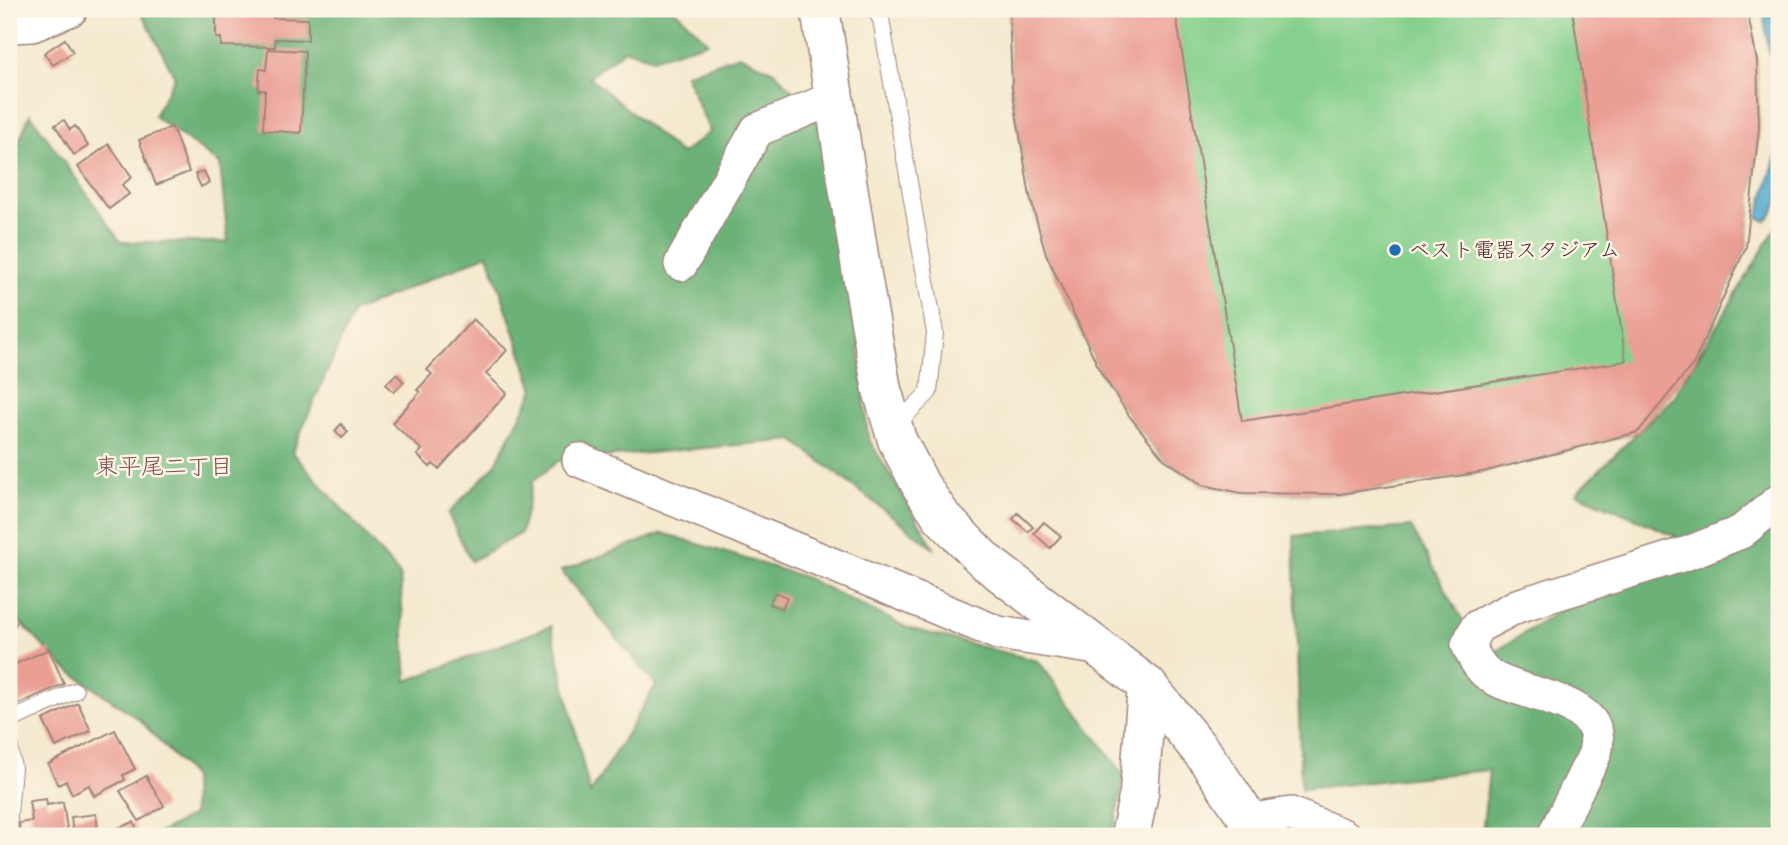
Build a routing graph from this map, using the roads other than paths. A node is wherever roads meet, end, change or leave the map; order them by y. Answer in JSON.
{"nodes":[{"id":1,"x":71,"y":9,"type":"edge"},
{"id":2,"x":820,"y":9,"type":"edge"},
{"id":3,"x":874,"y":9,"type":"edge"},
{"id":4,"x":9,"y":26,"type":"edge"},
{"id":5,"x":836,"y":97,"type":"junction"},
{"id":6,"x":681,"y":264,"type":"dead end"},
{"id":7,"x":894,"y":428,"type":"junction"},
{"id":8,"x":579,"y":460,"type":"dead end"},
{"id":9,"x":1779,"y":501,"type":"edge"},
{"id":10,"x":1097,"y":648,"type":"junction"},
{"id":11,"x":1147,"y":685,"type":"junction"},
{"id":12,"x":75,"y":691,"type":"dead end"},
{"id":13,"x":9,"y":722,"type":"edge"},
{"id":14,"x":9,"y":743,"type":"edge"},
{"id":15,"x":9,"y":813,"type":"edge"},
{"id":16,"x":9,"y":818,"type":"edge"},
{"id":17,"x":1255,"y":829,"type":"edge"},
{"id":18,"x":10,"y":836,"type":"edge"},
{"id":19,"x":1130,"y":836,"type":"edge"},
{"id":20,"x":1344,"y":836,"type":"edge"},
{"id":21,"x":1554,"y":836,"type":"edge"}],
"edges":[{"from":1,"to":4,"type":"street"},
{"from":2,"to":5,"type":"street"},
{"from":3,"to":7,"type":"lane"},
{"from":5,"to":6,"type":"street"},
{"from":5,"to":7,"type":"street"},
{"from":7,"to":10,"type":"street"},
{"from":8,"to":10,"type":"street"},
{"from":9,"to":21,"type":"street"},
{"from":10,"to":11,"type":"street"},
{"from":11,"to":17,"type":"street"},
{"from":11,"to":19,"type":"street"},
{"from":12,"to":13,"type":"lane"},
{"from":14,"to":15,"type":"lane"},
{"from":16,"to":18,"type":"lane"},
{"from":17,"to":20,"type":"street"}]}
